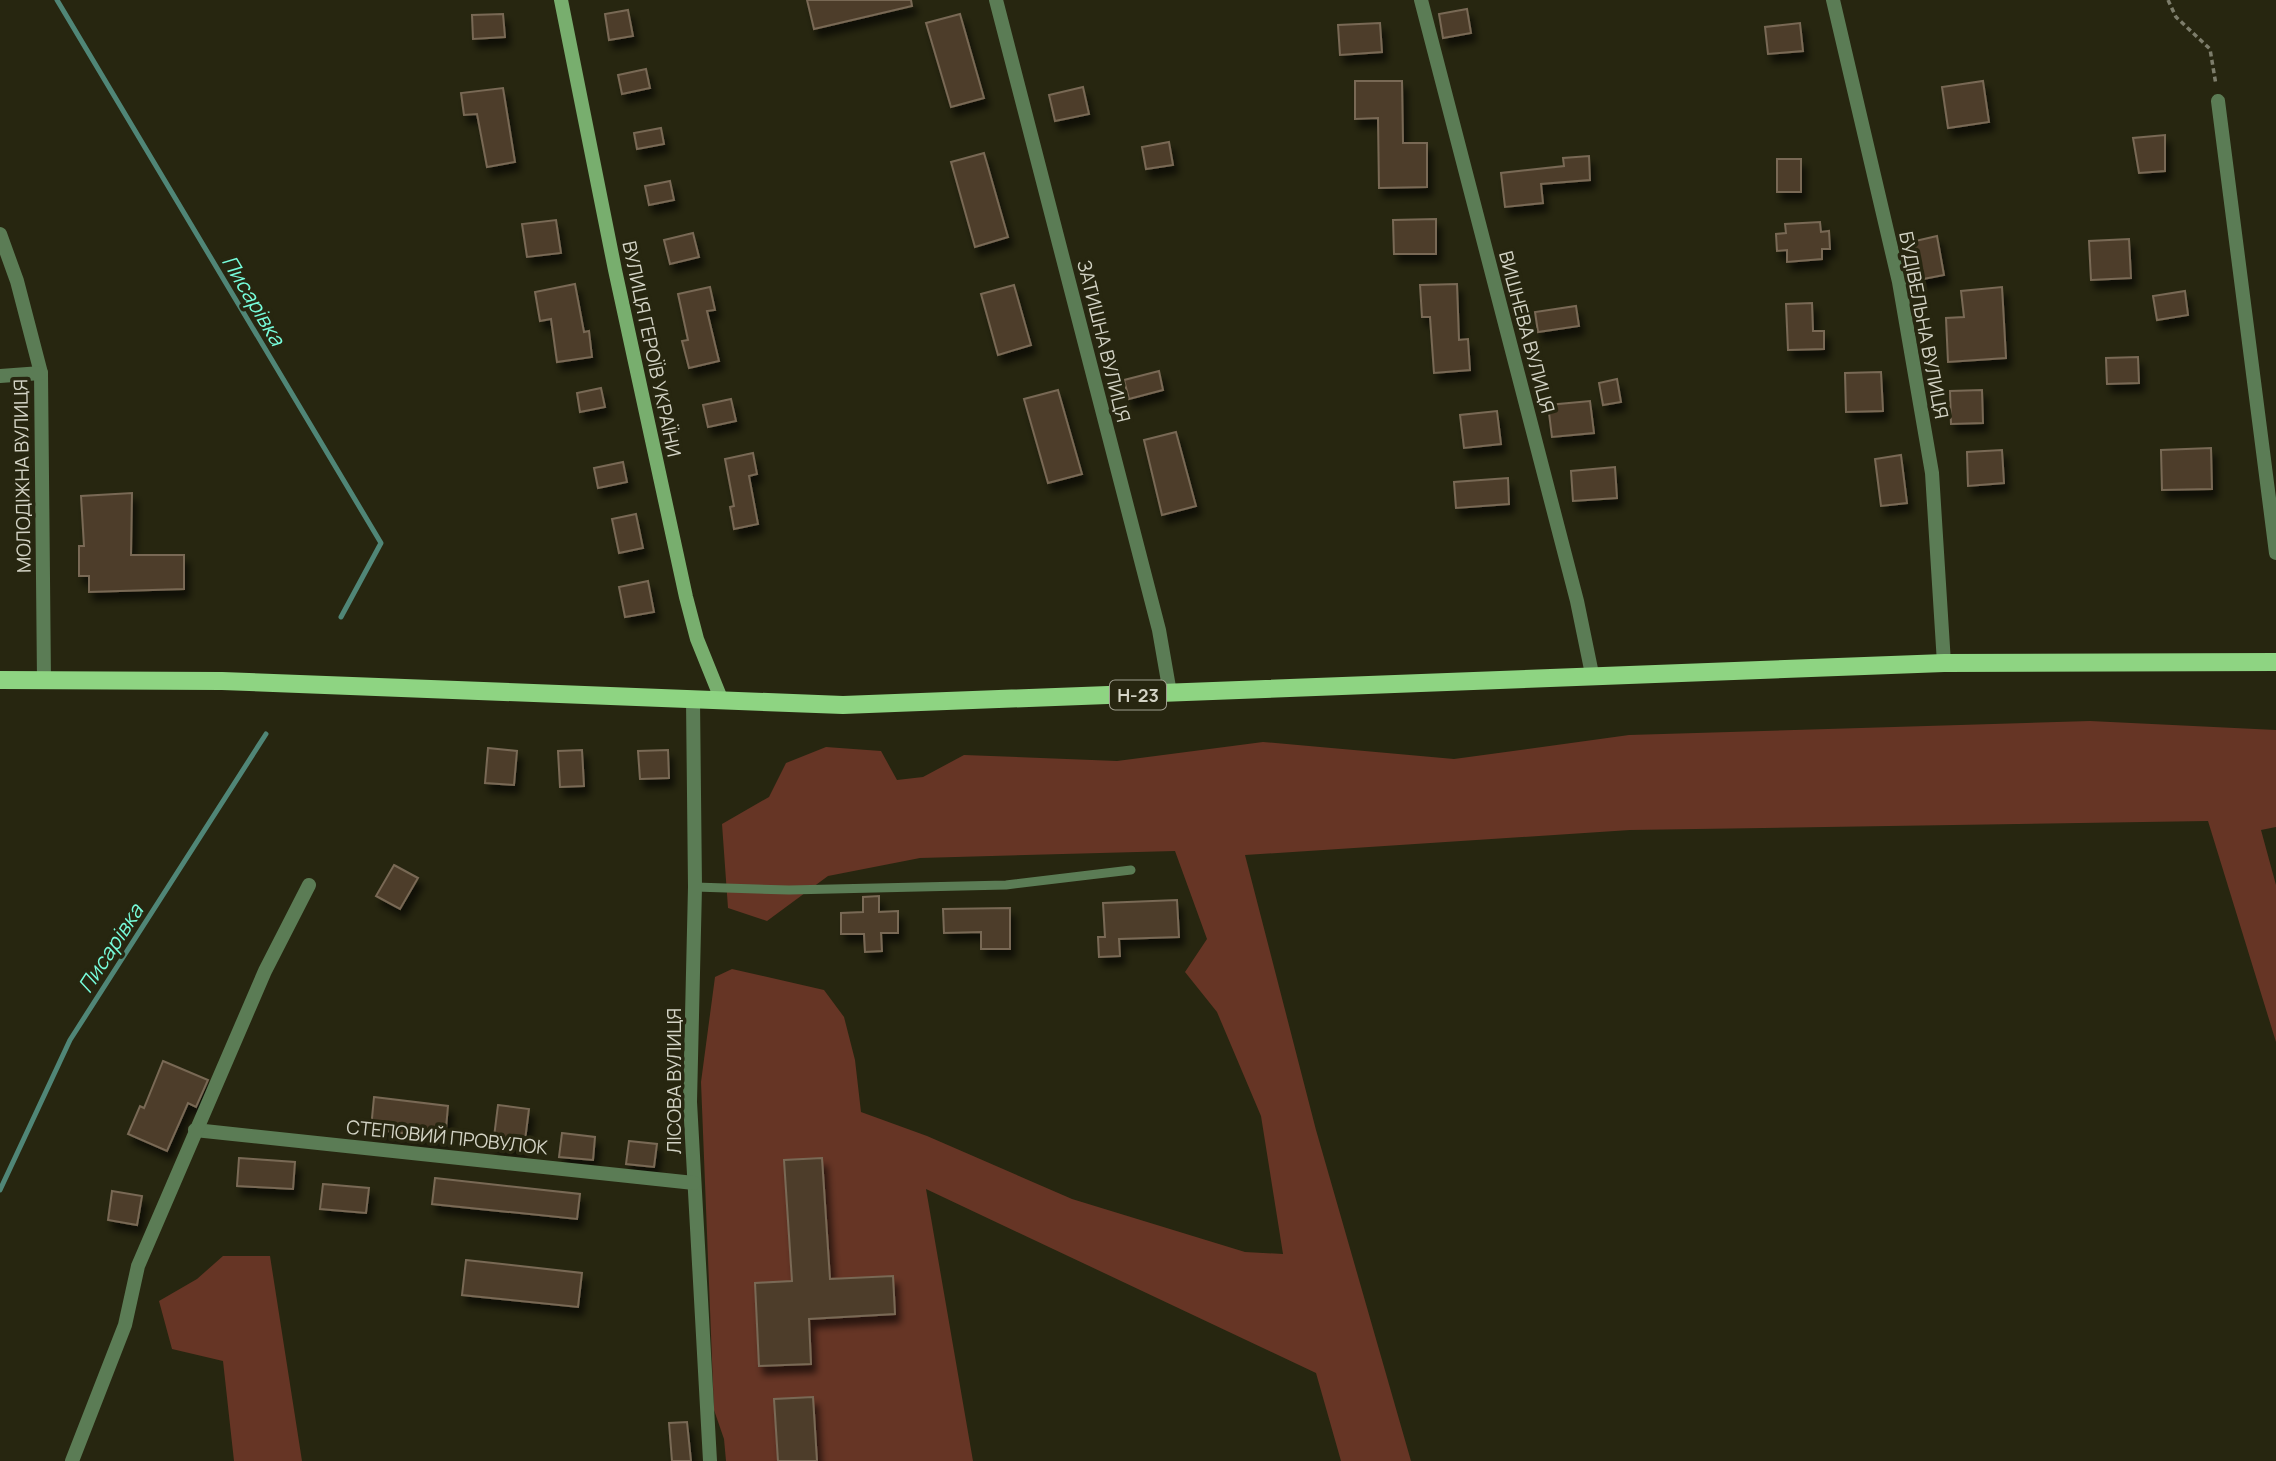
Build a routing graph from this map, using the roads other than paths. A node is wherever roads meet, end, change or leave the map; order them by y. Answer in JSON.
{"nodes":[{"id":1,"x":561,"y":0,"type":"edge"},
{"id":2,"x":996,"y":0,"type":"edge"},
{"id":3,"x":1422,"y":0,"type":"edge"},
{"id":4,"x":1833,"y":0,"type":"edge"},
{"id":5,"x":2218,"y":101,"type":"road end"},
{"id":6,"x":0,"y":234,"type":"edge"},
{"id":7,"x":41,"y":373,"type":"junction"},
{"id":8,"x":0,"y":376,"type":"edge"},
{"id":9,"x":2276,"y":553,"type":"edge"},
{"id":10,"x":2276,"y":662,"type":"edge"},
{"id":11,"x":1944,"y":663,"type":"junction"},
{"id":12,"x":1592,"y":674,"type":"junction"},
{"id":13,"x":0,"y":680,"type":"edge"},
{"id":14,"x":44,"y":680,"type":"junction"},
{"id":15,"x":1170,"y":693,"type":"junction"},
{"id":16,"x":693,"y":700,"type":"junction"},
{"id":17,"x":722,"y":701,"type":"junction"},
{"id":18,"x":1131,"y":870,"type":"dead end"},
{"id":19,"x":309,"y":885,"type":"dead end"},
{"id":20,"x":695,"y":887,"type":"junction"},
{"id":21,"x":195,"y":1130,"type":"junction"},
{"id":22,"x":694,"y":1183,"type":"junction"},
{"id":23,"x":72,"y":1461,"type":"edge"},
{"id":24,"x":710,"y":1461,"type":"edge"}],
"edges":[{"from":1,"to":17,"type":"street","name":"ВУЛИЦЯ ГЕРОЇВ УКРАЇНИ"},
{"from":2,"to":15,"type":"street","name":"ЗАТИШНА ВУЛИЦЯ"},
{"from":3,"to":12,"type":"street","name":"ВИШНЕВА ВУЛИЦЯ"},
{"from":4,"to":11,"type":"street","name":"БУДІВЕЛЬНА ВУЛИЦЯ"},
{"from":5,"to":9,"type":"street"},
{"from":6,"to":7,"type":"street","name":"МОЛОДІЖНА ВУЛИЦЯ"},
{"from":7,"to":8,"type":"street"},
{"from":7,"to":14,"type":"street","name":"МОЛОДІЖНА ВУЛИЦЯ"},
{"from":10,"to":11,"type":"main road","number":"Н-23"},
{"from":11,"to":12,"type":"main road","number":"Н-23"},
{"from":12,"to":15,"type":"main road","number":"Н-23"},
{"from":13,"to":14,"type":"main road","number":"Н-23"},
{"from":14,"to":16,"type":"main road","number":"Н-23"},
{"from":15,"to":17,"type":"main road","number":"Н-23"},
{"from":16,"to":17,"type":"main road","number":"Н-23"},
{"from":16,"to":20,"type":"street","name":"ЛІСОВА ВУЛИЦЯ"},
{"from":18,"to":20,"type":"lane"},
{"from":19,"to":21,"type":"street"},
{"from":20,"to":22,"type":"street","name":"ЛІСОВА ВУЛИЦЯ"},
{"from":21,"to":22,"type":"street","name":"СТЕПОВИЙ ПРОВУЛОК"},
{"from":21,"to":23,"type":"street"},
{"from":22,"to":24,"type":"street","name":"ЛІСОВА ВУЛИЦЯ"}]}
